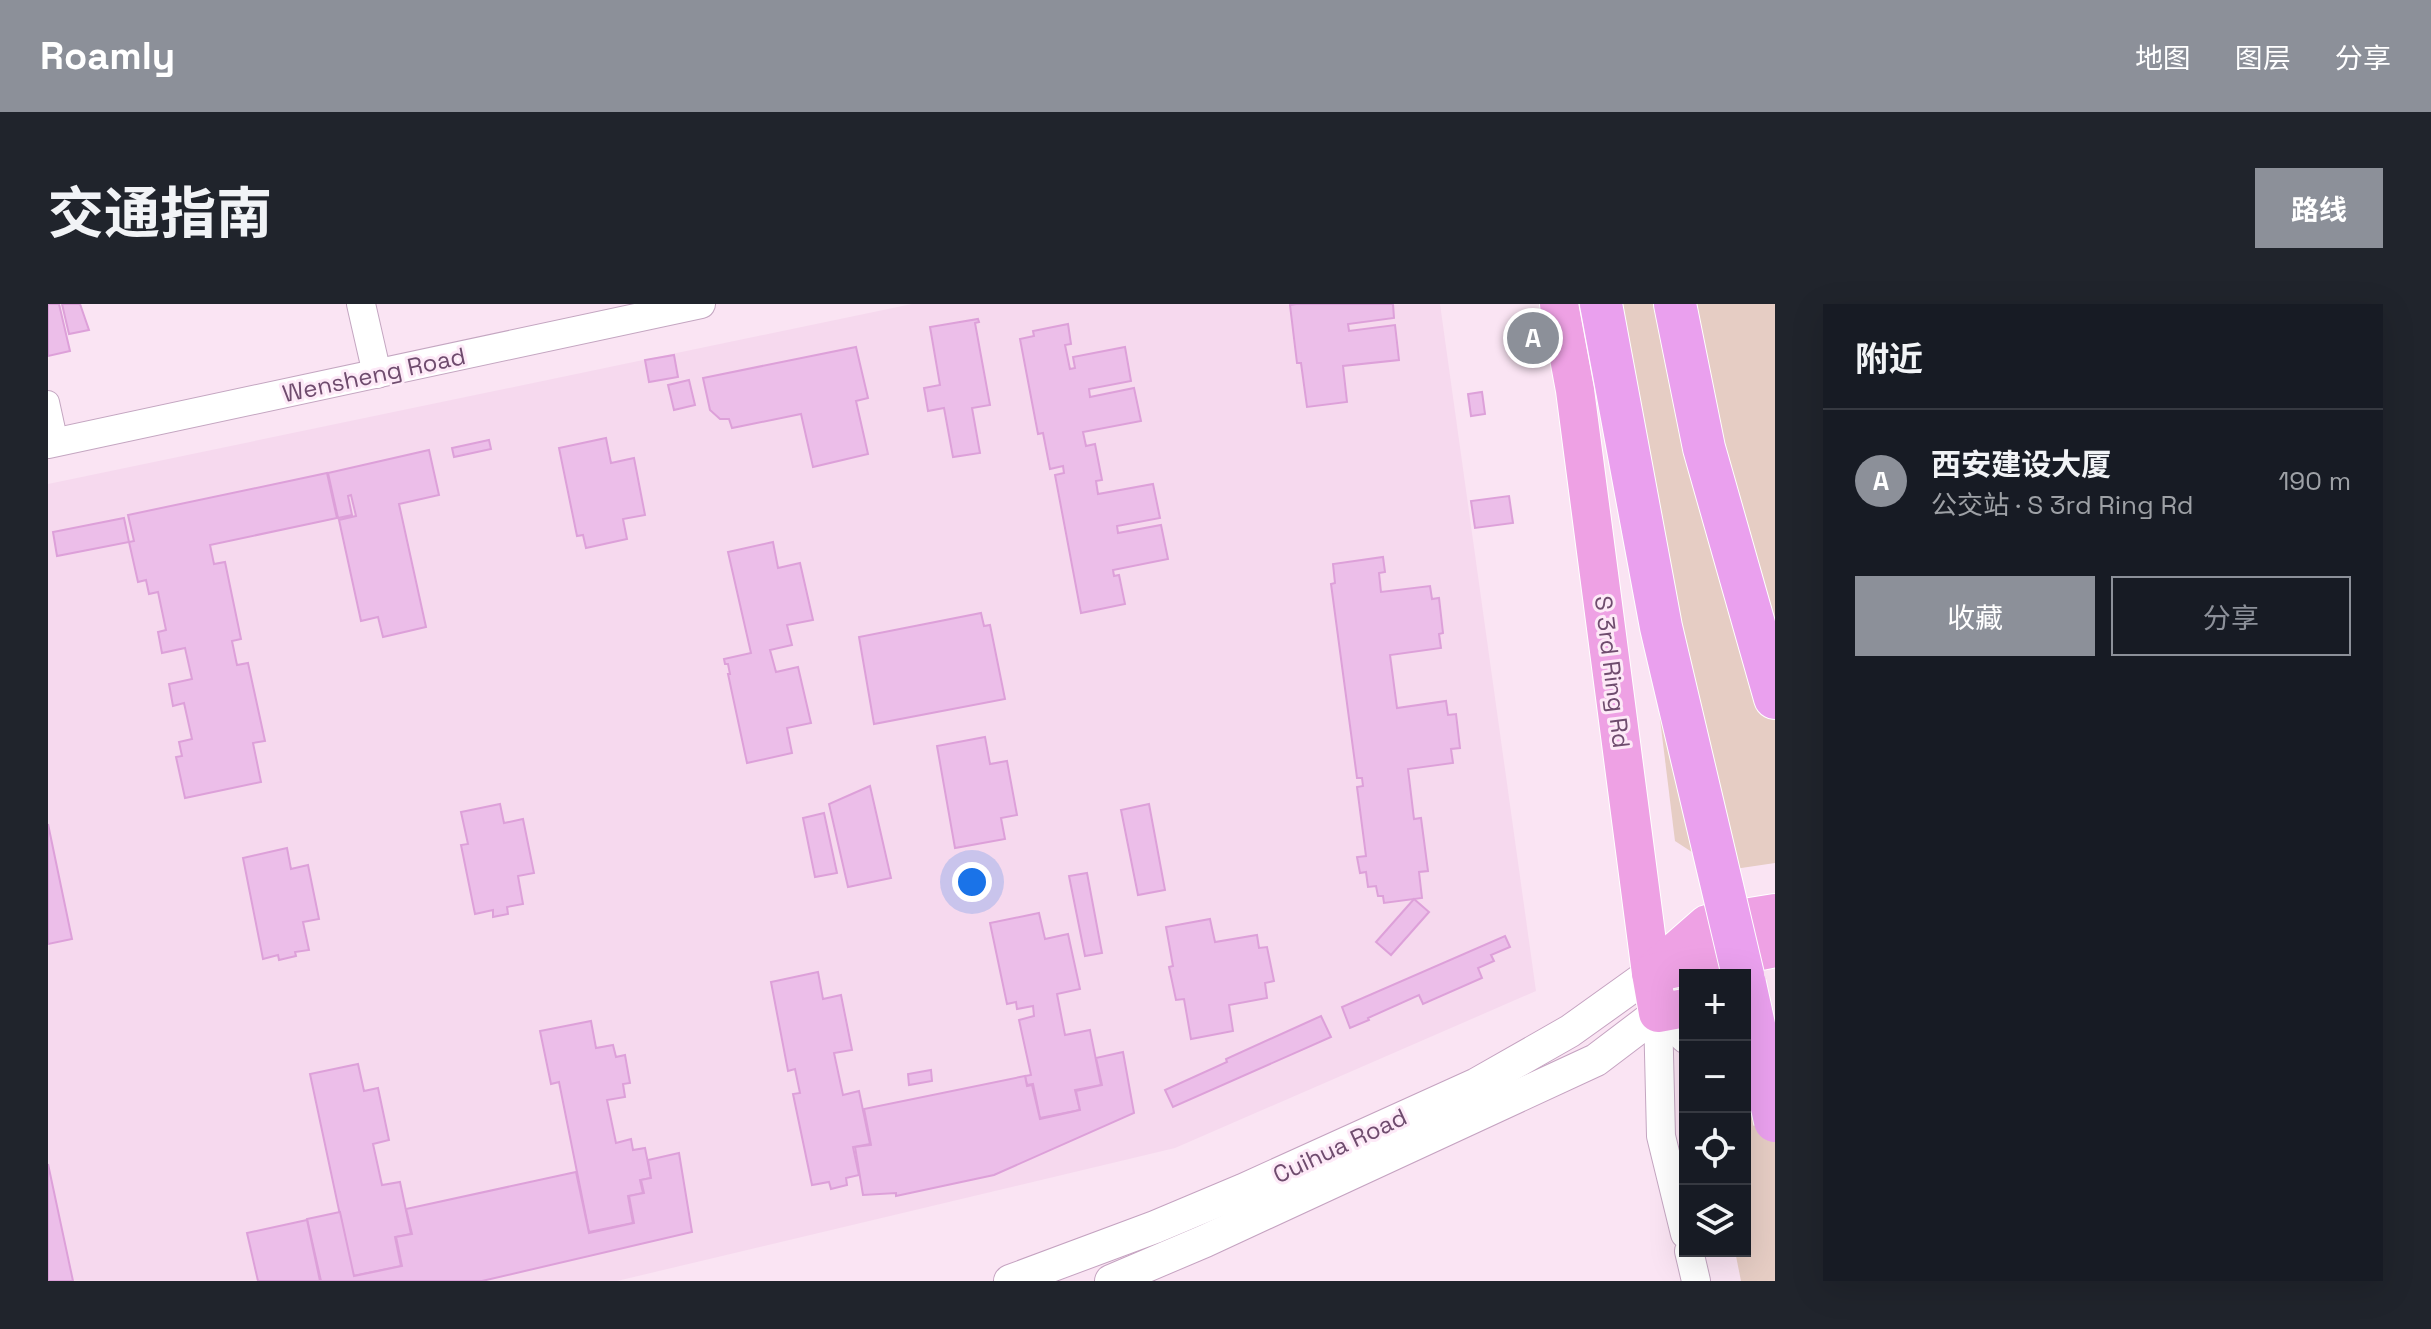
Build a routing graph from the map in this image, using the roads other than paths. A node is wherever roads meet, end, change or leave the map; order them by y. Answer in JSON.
{"nodes":[{"id":1,"x":361,"y":304,"type":"edge"},
{"id":2,"x":701,"y":304,"type":"edge"},
{"id":3,"x":1559,"y":304,"type":"edge"},
{"id":4,"x":1601,"y":304,"type":"edge"},
{"id":5,"x":1675,"y":304,"type":"edge"},
{"id":6,"x":377,"y":374,"type":"junction"},
{"id":7,"x":48,"y":402,"type":"edge"},
{"id":8,"x":52,"y":443,"type":"edge"},
{"id":9,"x":1775,"y":698,"type":"edge"},
{"id":10,"x":1775,"y":913,"type":"edge"},
{"id":11,"x":1775,"y":948,"type":"edge"},
{"id":12,"x":1742,"y":969,"type":"edge"},
{"id":13,"x":1651,"y":973,"type":"junction"},
{"id":14,"x":1775,"y":993,"type":"edge"},
{"id":15,"x":1751,"y":997,"type":"edge"},
{"id":16,"x":1672,"y":1011,"type":"edge"},
{"id":17,"x":1751,"y":1011,"type":"edge"},
{"id":18,"x":1775,"y":1042,"type":"edge"},
{"id":19,"x":1751,"y":1048,"type":"edge"},
{"id":20,"x":1775,"y":1121,"type":"edge"},
{"id":21,"x":1679,"y":1210,"type":"edge"},
{"id":22,"x":1690,"y":1257,"type":"edge"},
{"id":23,"x":1010,"y":1281,"type":"edge"},
{"id":24,"x":1111,"y":1281,"type":"edge"},
{"id":25,"x":1696,"y":1281,"type":"edge"}],
"edges":[{"from":1,"to":6,"type":"street"},
{"from":2,"to":6,"type":"street","name":"Wensheng Road"},
{"from":3,"to":13,"type":"highway","name":"S 3rd Ring Rd"},
{"from":4,"to":12,"type":"highway","bridge":true},
{"from":5,"to":9,"type":"highway"},
{"from":6,"to":8,"type":"street","name":"Wensheng Road"},
{"from":7,"to":8,"type":"street"},
{"from":10,"to":13,"type":"highway"},
{"from":11,"to":13,"type":"highway"},
{"from":13,"to":16,"type":"highway","name":"S 3rd Ring Rd"},
{"from":13,"to":23,"type":"main road","name":"Cuihua Road"},
{"from":14,"to":15,"type":"highway"},
{"from":16,"to":21,"type":"street"},
{"from":16,"to":24,"type":"main road","name":"Cuihua Road"},
{"from":17,"to":20,"type":"highway","bridge":true},
{"from":18,"to":19,"type":"street"},
{"from":22,"to":25,"type":"street"}]}
